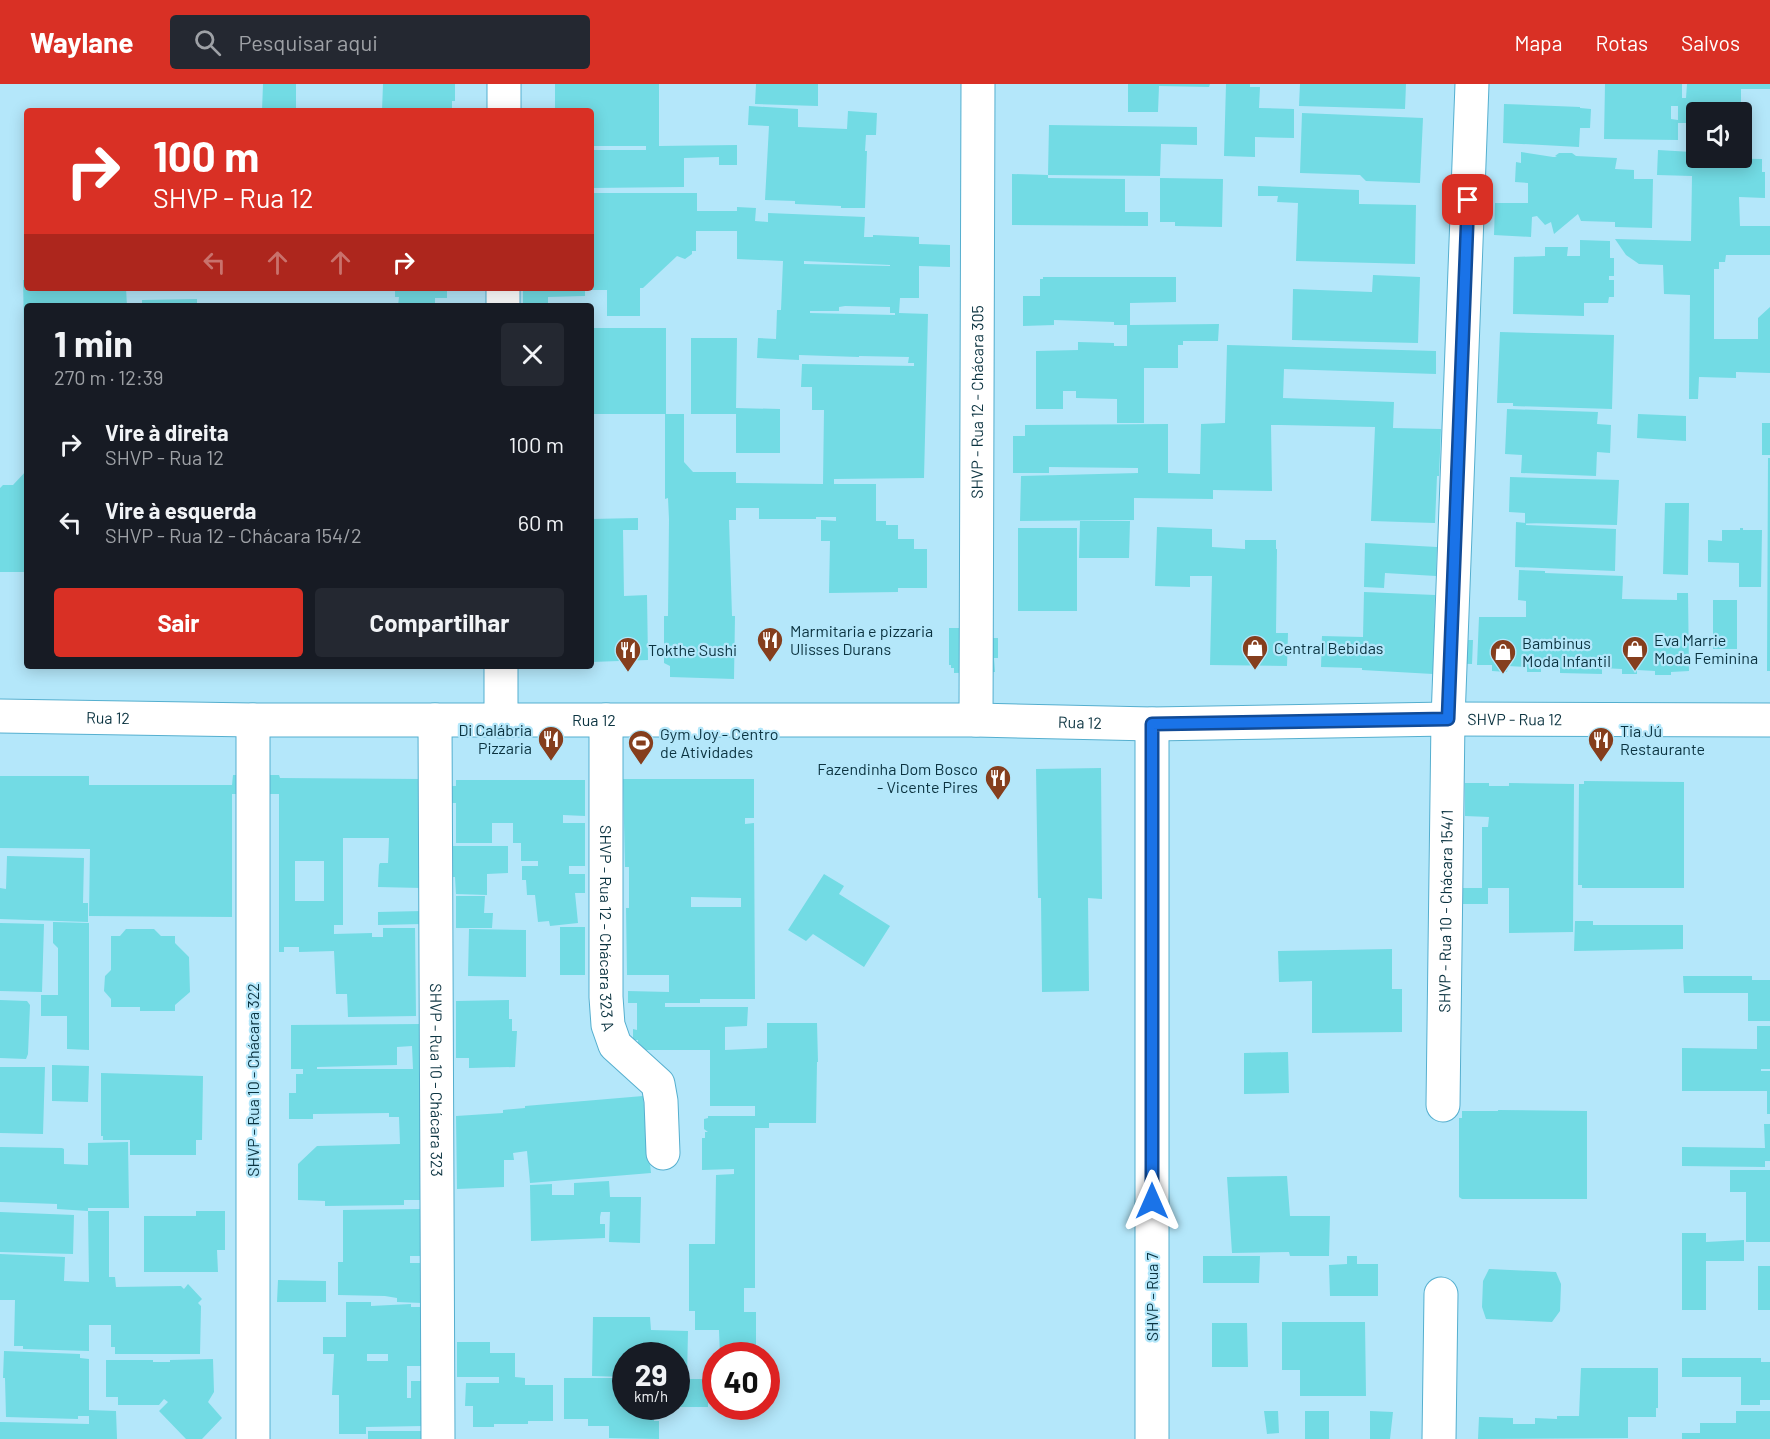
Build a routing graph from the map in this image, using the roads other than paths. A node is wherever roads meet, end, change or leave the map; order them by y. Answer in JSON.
{"nodes":[{"id":1,"x":504,"y":84,"type":"edge"},
{"id":2,"x":978,"y":84,"type":"edge"},
{"id":3,"x":1472,"y":84,"type":"edge"},
{"id":4,"x":504,"y":108,"type":"edge"},
{"id":5,"x":501,"y":669,"type":"edge"},
{"id":6,"x":0,"y":716,"type":"edge"},
{"id":7,"x":1448,"y":719,"type":"junction"},
{"id":8,"x":253,"y":720,"type":"junction"},
{"id":9,"x":435,"y":720,"type":"junction"},
{"id":10,"x":606,"y":720,"type":"junction"},
{"id":11,"x":976,"y":720,"type":"junction"},
{"id":12,"x":1770,"y":720,"type":"edge"},
{"id":13,"x":501,"y":721,"type":"junction"},
{"id":14,"x":1152,"y":724,"type":"junction"},
{"id":15,"x":1443,"y":1105,"type":"dead end"},
{"id":16,"x":663,"y":1152,"type":"dead end"},
{"id":17,"x":1441,"y":1294,"type":"dead end"},
{"id":18,"x":254,"y":1439,"type":"edge"},
{"id":19,"x":438,"y":1439,"type":"edge"},
{"id":20,"x":1152,"y":1439,"type":"edge"},
{"id":21,"x":1439,"y":1439,"type":"edge"}],
"edges":[{"from":1,"to":4,"type":"street"},
{"from":2,"to":11,"type":"street","name":"SHVP - Rua 12 - Chácara 305"},
{"from":3,"to":7,"type":"street","name":"SHVP - Rua 10 - Chácara 154/1"},
{"from":5,"to":13,"type":"street"},
{"from":6,"to":8,"type":"street","name":"Rua 12"},
{"from":7,"to":12,"type":"street","name":"SHVP - Rua 12"},
{"from":7,"to":14,"type":"street","name":"SHVP - Rua 12"},
{"from":7,"to":15,"type":"street","name":"SHVP - Rua 10 - Chácara 154/1"},
{"from":8,"to":9,"type":"street","name":"Rua 12"},
{"from":8,"to":18,"type":"street","name":"SHVP - Rua 10 - Chácara 322"},
{"from":9,"to":13,"type":"street","name":"Rua 12"},
{"from":9,"to":19,"type":"street","name":"SHVP - Rua 10 - Chácara 323"},
{"from":10,"to":11,"type":"street","name":"Rua 12"},
{"from":10,"to":13,"type":"street","name":"Rua 12"},
{"from":10,"to":16,"type":"street","name":"SHVP - Rua 12 - Chácara 323 A"},
{"from":11,"to":14,"type":"street","name":"Rua 12"},
{"from":14,"to":20,"type":"street","name":"SHVP - Rua 7"},
{"from":17,"to":21,"type":"street"}]}
